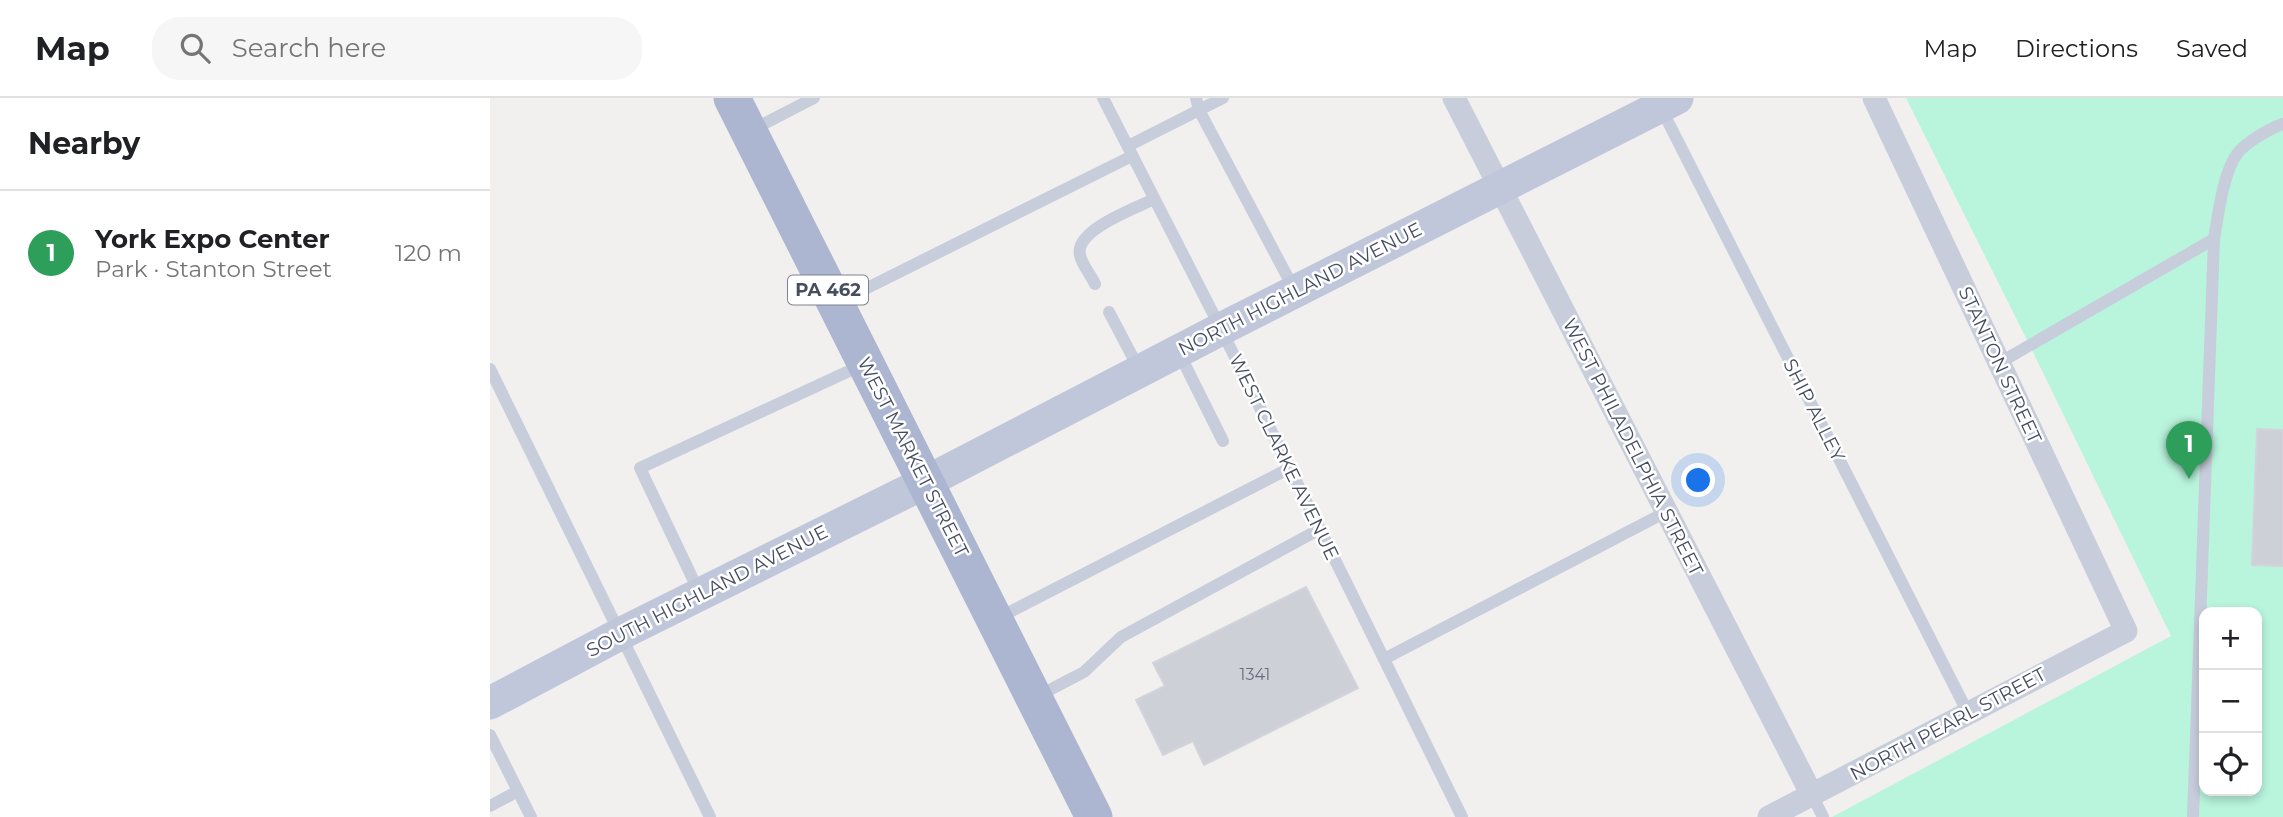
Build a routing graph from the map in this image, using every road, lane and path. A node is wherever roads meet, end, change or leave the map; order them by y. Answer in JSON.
{"nodes":[{"id":1,"x":732,"y":98,"type":"edge"},
{"id":2,"x":814,"y":98,"type":"edge"},
{"id":3,"x":1103,"y":98,"type":"edge"},
{"id":4,"x":1223,"y":98,"type":"edge"},
{"id":5,"x":1454,"y":98,"type":"edge"},
{"id":6,"x":1874,"y":98,"type":"edge"},
{"id":7,"x":1668,"y":102,"type":"edge"},
{"id":8,"x":1198,"y":104,"type":"edge"},
{"id":9,"x":2283,"y":124,"type":"edge"},
{"id":10,"x":749,"y":132,"type":"junction"},
{"id":11,"x":1130,"y":151,"type":"junction"},
{"id":12,"x":1499,"y":188,"type":"junction"},
{"id":13,"x":1154,"y":199,"type":"junction"},
{"id":14,"x":2214,"y":239,"type":"junction"},
{"id":15,"x":1095,"y":284,"type":"dead end"},
{"id":16,"x":1295,"y":291,"type":"junction"},
{"id":17,"x":836,"y":304,"type":"junction"},
{"id":18,"x":1109,"y":312,"type":"dead end"},
{"id":19,"x":1221,"y":329,"type":"junction"},
{"id":20,"x":1178,"y":351,"type":"junction"},
{"id":21,"x":866,"y":363,"type":"junction"},
{"id":22,"x":1999,"y":363,"type":"junction"},
{"id":23,"x":490,"y":369,"type":"edge"},
{"id":24,"x":1140,"y":371,"type":"junction"},
{"id":25,"x":1223,"y":441,"type":"dead end"},
{"id":26,"x":1290,"y":468,"type":"junction"},
{"id":27,"x":926,"y":482,"type":"junction"},
{"id":28,"x":1666,"y":512,"type":"junction"},
{"id":29,"x":1320,"y":530,"type":"junction"},
{"id":30,"x":700,"y":594,"type":"junction"},
{"id":31,"x":995,"y":620,"type":"junction"},
{"id":32,"x":2126,"y":631,"type":"joint"},
{"id":33,"x":622,"y":633,"type":"junction"},
{"id":34,"x":1384,"y":659,"type":"junction"},
{"id":35,"x":1034,"y":698,"type":"junction"},
{"id":36,"x":490,"y":703,"type":"edge"},
{"id":37,"x":1968,"y":713,"type":"junction"},
{"id":38,"x":490,"y":735,"type":"edge"},
{"id":39,"x":518,"y":791,"type":"junction"},
{"id":40,"x":1812,"y":795,"type":"junction"},
{"id":41,"x":490,"y":806,"type":"edge"},
{"id":42,"x":531,"y":817,"type":"edge"},
{"id":43,"x":710,"y":817,"type":"edge"},
{"id":44,"x":1094,"y":817,"type":"edge"},
{"id":45,"x":1462,"y":817,"type":"edge"},
{"id":46,"x":1769,"y":817,"type":"edge"},
{"id":47,"x":1823,"y":817,"type":"edge"},
{"id":48,"x":2193,"y":817,"type":"edge"}],
"edges":[{"from":1,"to":10,"type":"main road","name":"WEST MARKET STREET","number":"PA 462"},
{"from":2,"to":10,"type":"lane"},
{"from":3,"to":11,"type":"lane","name":"WEST CLARKE AVENUE"},
{"from":4,"to":8,"type":"lane"},
{"from":5,"to":12,"type":"street","name":"WEST PHILADELPHIA STREET"},
{"from":6,"to":22,"type":"street","name":"STANTON STREET"},
{"from":7,"to":12,"type":"street","name":"NORTH HIGHLAND AVENUE"},
{"from":7,"to":37,"type":"lane","name":"SHIP ALLEY"},
{"from":8,"to":11,"type":"lane"},
{"from":8,"to":16,"type":"lane"},
{"from":9,"to":14,"type":"lane"},
{"from":10,"to":17,"type":"main road","name":"WEST MARKET STREET","number":"PA 462"},
{"from":11,"to":13,"type":"lane","name":"WEST CLARKE AVENUE"},
{"from":11,"to":17,"type":"lane"},
{"from":12,"to":16,"type":"street","name":"NORTH HIGHLAND AVENUE"},
{"from":12,"to":28,"type":"street","name":"WEST PHILADELPHIA STREET"},
{"from":13,"to":15,"type":"lane"},
{"from":13,"to":19,"type":"lane","name":"WEST CLARKE AVENUE"},
{"from":14,"to":22,"type":"lane"},
{"from":14,"to":48,"type":"lane"},
{"from":16,"to":19,"type":"street","name":"NORTH HIGHLAND AVENUE"},
{"from":17,"to":21,"type":"main road","name":"WEST MARKET STREET","number":"PA 462"},
{"from":18,"to":24,"type":"lane"},
{"from":19,"to":20,"type":"street","name":"NORTH HIGHLAND AVENUE"},
{"from":19,"to":26,"type":"lane","name":"WEST CLARKE AVENUE"},
{"from":20,"to":24,"type":"street","name":"NORTH HIGHLAND AVENUE"},
{"from":20,"to":25,"type":"lane"},
{"from":21,"to":27,"type":"main road","name":"WEST MARKET STREET","number":"PA 462"},
{"from":21,"to":30,"type":"lane"},
{"from":22,"to":32,"type":"street","name":"STANTON STREET"},
{"from":23,"to":33,"type":"lane"},
{"from":24,"to":27,"type":"street","name":"NORTH HIGHLAND AVENUE"},
{"from":26,"to":29,"type":"lane","name":"WEST CLARKE AVENUE"},
{"from":26,"to":31,"type":"lane"},
{"from":27,"to":30,"type":"street","name":"SOUTH HIGHLAND AVENUE"},
{"from":27,"to":31,"type":"main road","name":"WEST MARKET STREET","number":"PA 462"},
{"from":28,"to":34,"type":"lane"},
{"from":28,"to":40,"type":"street","name":"WEST PHILADELPHIA STREET"},
{"from":29,"to":34,"type":"lane","name":"WEST CLARKE AVENUE"},
{"from":29,"to":35,"type":"lane"},
{"from":30,"to":33,"type":"street","name":"SOUTH HIGHLAND AVENUE"},
{"from":31,"to":35,"type":"main road","name":"WEST MARKET STREET","number":"PA 462"},
{"from":32,"to":37,"type":"street","name":"NORTH PEARL STREET"},
{"from":33,"to":36,"type":"street","name":"SOUTH HIGHLAND AVENUE"},
{"from":33,"to":43,"type":"lane"},
{"from":34,"to":45,"type":"lane","name":"WEST CLARKE AVENUE"},
{"from":35,"to":44,"type":"main road","name":"WEST MARKET STREET","number":"PA 462"},
{"from":37,"to":40,"type":"street","name":"NORTH PEARL STREET"},
{"from":38,"to":39,"type":"lane"},
{"from":39,"to":41,"type":"lane"},
{"from":39,"to":42,"type":"lane"},
{"from":40,"to":46,"type":"street","name":"NORTH PEARL STREET"},
{"from":40,"to":47,"type":"lane"}]}
